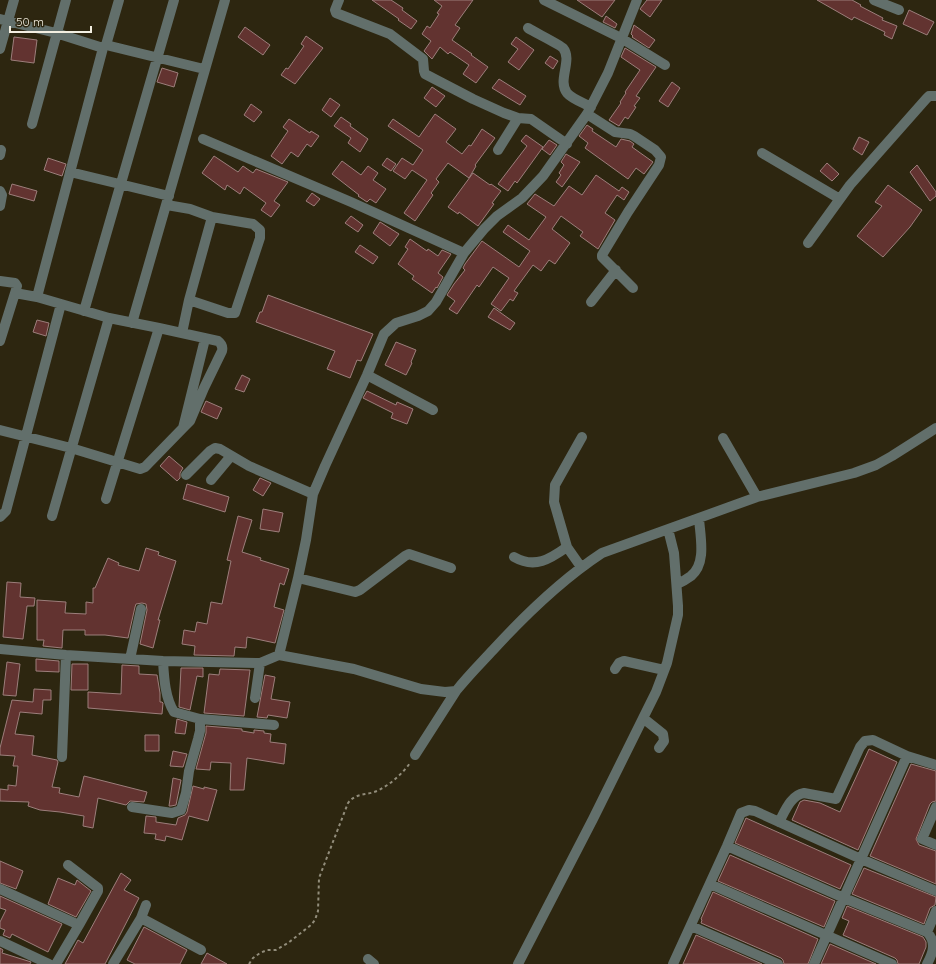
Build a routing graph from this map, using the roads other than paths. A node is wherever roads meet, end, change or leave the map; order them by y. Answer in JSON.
{"nodes":[{"id":1,"x":14,"y":0,"type":"edge"},
{"id":2,"x":66,"y":0,"type":"edge"},
{"id":3,"x":119,"y":0,"type":"edge"},
{"id":4,"x":174,"y":0,"type":"edge"},
{"id":5,"x":224,"y":0,"type":"edge"},
{"id":6,"x":339,"y":0,"type":"edge"},
{"id":7,"x":544,"y":0,"type":"edge"},
{"id":8,"x":637,"y":0,"type":"edge"},
{"id":9,"x":874,"y":0,"type":"edge"},
{"id":10,"x":899,"y":10,"type":"dead end"},
{"id":11,"x":4,"y":20,"type":"edge"},
{"id":12,"x":528,"y":28,"type":"dead end"},
{"id":13,"x":56,"y":33,"type":"junction"},
{"id":14,"x":621,"y":38,"type":"junction"},
{"id":15,"x":105,"y":46,"type":"junction"},
{"id":16,"x":0,"y":49,"type":"edge"},
{"id":17,"x":158,"y":58,"type":"junction"},
{"id":18,"x":665,"y":64,"type":"dead end"},
{"id":19,"x":204,"y":69,"type":"junction"},
{"id":20,"x":936,"y":96,"type":"edge"},
{"id":21,"x":589,"y":111,"type":"junction"},
{"id":22,"x":518,"y":118,"type":"junction"},
{"id":23,"x":32,"y":124,"type":"dead end"},
{"id":24,"x":203,"y":139,"type":"dead end"},
{"id":25,"x":567,"y":144,"type":"junction"},
{"id":26,"x":498,"y":150,"type":"dead end"},
{"id":27,"x":762,"y":153,"type":"dead end"},
{"id":28,"x":70,"y":172,"type":"junction"},
{"id":29,"x":120,"y":184,"type":"junction"},
{"id":30,"x":0,"y":191,"type":"edge"},
{"id":31,"x":840,"y":199,"type":"junction"},
{"id":32,"x":168,"y":201,"type":"junction"},
{"id":33,"x":0,"y":206,"type":"edge"},
{"id":34,"x":212,"y":217,"type":"junction"},
{"id":35,"x":808,"y":243,"type":"dead end"},
{"id":36,"x":464,"y":253,"type":"junction"},
{"id":37,"x":616,"y":270,"type":"junction"},
{"id":38,"x":0,"y":281,"type":"edge"},
{"id":39,"x":633,"y":288,"type":"dead end"},
{"id":40,"x":14,"y":293,"type":"junction"},
{"id":41,"x":37,"y":297,"type":"junction"},
{"id":42,"x":188,"y":300,"type":"junction"},
{"id":43,"x":591,"y":302,"type":"dead end"},
{"id":44,"x":61,"y":304,"type":"junction"},
{"id":45,"x":84,"y":311,"type":"junction"},
{"id":46,"x":109,"y":318,"type":"junction"},
{"id":47,"x":132,"y":323,"type":"junction"},
{"id":48,"x":159,"y":328,"type":"junction"},
{"id":49,"x":182,"y":333,"type":"junction"},
{"id":50,"x":205,"y":339,"type":"junction"},
{"id":51,"x":0,"y":341,"type":"edge"},
{"id":52,"x":367,"y":375,"type":"junction"},
{"id":53,"x":434,"y":410,"type":"dead end"},
{"id":54,"x":183,"y":428,"type":"junction"},
{"id":55,"x":936,"y":428,"type":"edge"},
{"id":56,"x":0,"y":430,"type":"edge"},
{"id":57,"x":25,"y":436,"type":"junction"},
{"id":58,"x":582,"y":437,"type":"dead end"},
{"id":59,"x":723,"y":438,"type":"dead end"},
{"id":60,"x":71,"y":448,"type":"junction"},
{"id":61,"x":231,"y":456,"type":"junction"},
{"id":62,"x":117,"y":463,"type":"junction"},
{"id":63,"x":186,"y":475,"type":"dead end"},
{"id":64,"x":211,"y":480,"type":"dead end"},
{"id":65,"x":313,"y":494,"type":"junction"},
{"id":66,"x":757,"y":497,"type":"junction"},
{"id":67,"x":106,"y":499,"type":"dead end"},
{"id":68,"x":52,"y":516,"type":"dead end"},
{"id":69,"x":0,"y":517,"type":"edge"},
{"id":70,"x":699,"y":518,"type":"junction"},
{"id":71,"x":668,"y":529,"type":"junction"},
{"id":72,"x":567,"y":547,"type":"junction"},
{"id":73,"x":514,"y":557,"type":"dead end"},
{"id":74,"x":581,"y":567,"type":"junction"},
{"id":75,"x":451,"y":568,"type":"dead end"},
{"id":76,"x":298,"y":578,"type":"junction"},
{"id":77,"x":677,"y":584,"type":"junction"},
{"id":78,"x":141,"y":609,"type":"dead end"},
{"id":79,"x":0,"y":649,"type":"edge"},
{"id":80,"x":66,"y":655,"type":"junction"},
{"id":81,"x":279,"y":655,"type":"junction"},
{"id":82,"x":130,"y":658,"type":"junction"},
{"id":83,"x":163,"y":661,"type":"junction"},
{"id":84,"x":260,"y":663,"type":"junction"},
{"id":85,"x":615,"y":669,"type":"dead end"},
{"id":86,"x":664,"y":670,"type":"junction"},
{"id":87,"x":456,"y":691,"type":"junction"},
{"id":88,"x":255,"y":698,"type":"dead end"},
{"id":89,"x":643,"y":718,"type":"junction"},
{"id":90,"x":200,"y":719,"type":"junction"},
{"id":91,"x":274,"y":725,"type":"dead end"},
{"id":92,"x":659,"y":748,"type":"dead end"},
{"id":93,"x":415,"y":755,"type":"road end"},
{"id":94,"x":907,"y":756,"type":"junction"},
{"id":95,"x":62,"y":757,"type":"dead end"},
{"id":96,"x":936,"y":765,"type":"edge"},
{"id":97,"x":132,"y":807,"type":"dead end"},
{"id":98,"x":936,"y":807,"type":"edge"},
{"id":99,"x":778,"y":822,"type":"junction"},
{"id":100,"x":936,"y":845,"type":"edge"},
{"id":101,"x":728,"y":846,"type":"junction"},
{"id":102,"x":861,"y":859,"type":"junction"},
{"id":103,"x":68,"y":865,"type":"dead end"},
{"id":104,"x":710,"y":884,"type":"junction"},
{"id":105,"x":0,"y":889,"type":"edge"},
{"id":106,"x":936,"y":891,"type":"edge"},
{"id":107,"x":844,"y":898,"type":"junction"},
{"id":108,"x":146,"y":906,"type":"dead end"},
{"id":109,"x":936,"y":911,"type":"edge"},
{"id":110,"x":140,"y":918,"type":"junction"},
{"id":111,"x":79,"y":925,"type":"junction"},
{"id":112,"x":691,"y":926,"type":"junction"},
{"id":113,"x":927,"y":932,"type":"junction"},
{"id":114,"x":828,"y":935,"type":"junction"},
{"id":115,"x":0,"y":941,"type":"edge"},
{"id":116,"x":201,"y":950,"type":"dead end"},
{"id":117,"x":49,"y":964,"type":"edge"},
{"id":118,"x":56,"y":964,"type":"edge"},
{"id":119,"x":113,"y":964,"type":"edge"},
{"id":120,"x":518,"y":964,"type":"edge"},
{"id":121,"x":673,"y":964,"type":"edge"},
{"id":122,"x":778,"y":964,"type":"edge"},
{"id":123,"x":814,"y":964,"type":"edge"},
{"id":124,"x":892,"y":964,"type":"edge"},
{"id":125,"x":927,"y":964,"type":"edge"}],
"edges":[{"from":1,"to":11,"type":"street"},
{"from":2,"to":13,"type":"street"},
{"from":3,"to":15,"type":"street"},
{"from":4,"to":17,"type":"street"},
{"from":5,"to":19,"type":"street"},
{"from":6,"to":22,"type":"street"},
{"from":7,"to":14,"type":"street"},
{"from":8,"to":14,"type":"street"},
{"from":9,"to":10,"type":"street"},
{"from":11,"to":13,"type":"street"},
{"from":11,"to":16,"type":"street"},
{"from":12,"to":21,"type":"street"},
{"from":13,"to":15,"type":"street"},
{"from":13,"to":23,"type":"street"},
{"from":14,"to":18,"type":"street"},
{"from":14,"to":21,"type":"street"},
{"from":15,"to":17,"type":"street"},
{"from":15,"to":28,"type":"street"},
{"from":17,"to":19,"type":"street"},
{"from":17,"to":29,"type":"street"},
{"from":19,"to":32,"type":"street"},
{"from":20,"to":31,"type":"street"},
{"from":21,"to":25,"type":"street"},
{"from":21,"to":37,"type":"street"},
{"from":22,"to":25,"type":"street"},
{"from":22,"to":26,"type":"street"},
{"from":24,"to":36,"type":"street"},
{"from":25,"to":36,"type":"street"},
{"from":27,"to":31,"type":"street"},
{"from":28,"to":29,"type":"street"},
{"from":28,"to":41,"type":"street"},
{"from":29,"to":32,"type":"street"},
{"from":29,"to":45,"type":"street"},
{"from":30,"to":33,"type":"street"},
{"from":31,"to":35,"type":"street"},
{"from":32,"to":34,"type":"street"},
{"from":32,"to":47,"type":"street"},
{"from":34,"to":42,"type":"street"},
{"from":34,"to":42,"type":"street"},
{"from":36,"to":52,"type":"street"},
{"from":37,"to":39,"type":"street"},
{"from":37,"to":43,"type":"street"},
{"from":38,"to":40,"type":"street"},
{"from":40,"to":41,"type":"street"},
{"from":40,"to":51,"type":"street"},
{"from":41,"to":44,"type":"street"},
{"from":42,"to":49,"type":"street"},
{"from":44,"to":45,"type":"street"},
{"from":44,"to":57,"type":"street"},
{"from":45,"to":46,"type":"street"},
{"from":46,"to":47,"type":"street"},
{"from":46,"to":60,"type":"street"},
{"from":47,"to":48,"type":"street"},
{"from":48,"to":49,"type":"street"},
{"from":48,"to":62,"type":"street"},
{"from":49,"to":50,"type":"street"},
{"from":50,"to":54,"type":"street"},
{"from":50,"to":54,"type":"street"},
{"from":52,"to":53,"type":"street"},
{"from":52,"to":65,"type":"street"},
{"from":54,"to":62,"type":"street"},
{"from":55,"to":66,"type":"street"},
{"from":56,"to":57,"type":"street"},
{"from":57,"to":60,"type":"street"},
{"from":57,"to":69,"type":"street"},
{"from":58,"to":72,"type":"street"},
{"from":59,"to":66,"type":"street"},
{"from":60,"to":62,"type":"street"},
{"from":60,"to":68,"type":"street"},
{"from":61,"to":63,"type":"street"},
{"from":61,"to":64,"type":"street"},
{"from":61,"to":65,"type":"street"},
{"from":62,"to":67,"type":"street"},
{"from":65,"to":76,"type":"street"},
{"from":66,"to":70,"type":"street"},
{"from":70,"to":71,"type":"street"},
{"from":70,"to":77,"type":"street"},
{"from":71,"to":74,"type":"street"},
{"from":71,"to":77,"type":"street"},
{"from":72,"to":73,"type":"street"},
{"from":72,"to":74,"type":"street"},
{"from":74,"to":87,"type":"street"},
{"from":75,"to":76,"type":"street"},
{"from":76,"to":81,"type":"street"},
{"from":77,"to":86,"type":"street"},
{"from":78,"to":82,"type":"street"},
{"from":79,"to":80,"type":"street"},
{"from":80,"to":82,"type":"street"},
{"from":80,"to":95,"type":"street"},
{"from":81,"to":84,"type":"street"},
{"from":81,"to":87,"type":"street"},
{"from":82,"to":83,"type":"street"},
{"from":83,"to":84,"type":"street"},
{"from":83,"to":90,"type":"street"},
{"from":84,"to":88,"type":"street"},
{"from":85,"to":86,"type":"street"},
{"from":86,"to":89,"type":"street"},
{"from":87,"to":93,"type":"street"},
{"from":89,"to":92,"type":"street"},
{"from":89,"to":120,"type":"street"},
{"from":90,"to":91,"type":"street"},
{"from":90,"to":97,"type":"street"},
{"from":94,"to":96,"type":"street"},
{"from":94,"to":99,"type":"street"},
{"from":94,"to":102,"type":"street"},
{"from":98,"to":100,"type":"street"},
{"from":99,"to":101,"type":"street"},
{"from":99,"to":102,"type":"street"},
{"from":101,"to":104,"type":"street"},
{"from":101,"to":107,"type":"street"},
{"from":102,"to":106,"type":"street"},
{"from":102,"to":107,"type":"street"},
{"from":103,"to":111,"type":"street"},
{"from":104,"to":112,"type":"street"},
{"from":104,"to":114,"type":"street"},
{"from":105,"to":111,"type":"street"},
{"from":107,"to":113,"type":"street"},
{"from":107,"to":114,"type":"street"},
{"from":108,"to":110,"type":"street"},
{"from":109,"to":113,"type":"street"},
{"from":110,"to":116,"type":"street"},
{"from":110,"to":119,"type":"street"},
{"from":111,"to":118,"type":"street"},
{"from":112,"to":121,"type":"street"},
{"from":112,"to":122,"type":"street"},
{"from":113,"to":125,"type":"street"},
{"from":114,"to":123,"type":"street"},
{"from":114,"to":124,"type":"street"},
{"from":115,"to":117,"type":"street"}]}
